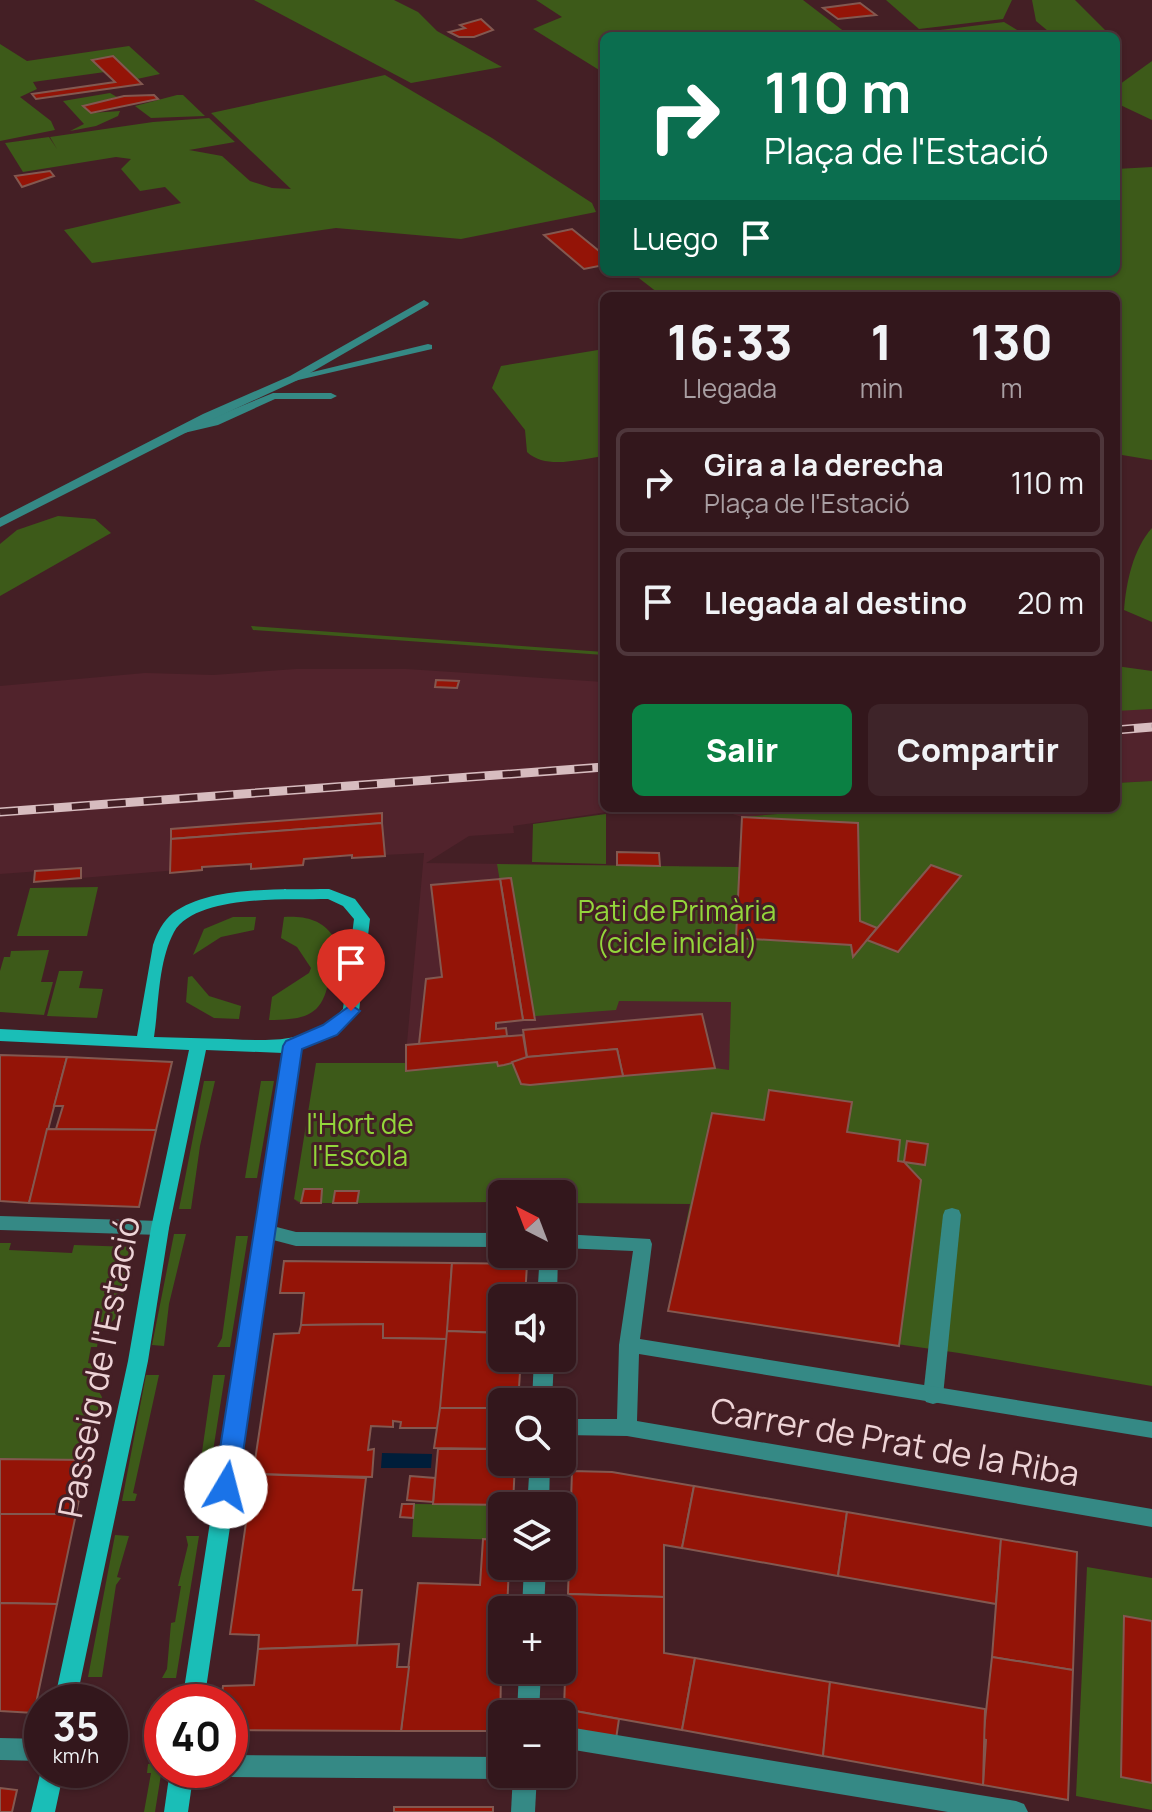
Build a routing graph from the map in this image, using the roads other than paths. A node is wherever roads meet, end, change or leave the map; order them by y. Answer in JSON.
{"nodes":[{"id":1,"x":424,"y":303,"type":"dead end"},
{"id":2,"x":428,"y":347,"type":"dead end"},
{"id":3,"x":294,"y":378,"type":"junction"},
{"id":4,"x":331,"y":396,"type":"dead end"},
{"id":5,"x":184,"y":429,"type":"junction"},
{"id":6,"x":0,"y":523,"type":"edge"},
{"id":7,"x":0,"y":1035,"type":"edge"},
{"id":8,"x":144,"y":1042,"type":"junction"},
{"id":9,"x":199,"y":1044,"type":"junction"},
{"id":10,"x":293,"y":1046,"type":"junction"},
{"id":11,"x":952,"y":1215,"type":"dead end"},
{"id":12,"x":0,"y":1223,"type":"edge"},
{"id":13,"x":160,"y":1228,"type":"junction"},
{"id":14,"x":265,"y":1231,"type":"junction"},
{"id":15,"x":488,"y":1240,"type":"edge"},
{"id":16,"x":576,"y":1242,"type":"edge"},
{"id":17,"x":629,"y":1345,"type":"junction"},
{"id":18,"x":933,"y":1396,"type":"junction"},
{"id":19,"x":576,"y":1427,"type":"edge"},
{"id":20,"x":627,"y":1428,"type":"junction"},
{"id":21,"x":1152,"y":1430,"type":"edge"},
{"id":22,"x":1152,"y":1518,"type":"edge"},
{"id":23,"x":69,"y":1684,"type":"edge"},
{"id":24,"x":196,"y":1684,"type":"edge"},
{"id":25,"x":576,"y":1739,"type":"edge"},
{"id":26,"x":0,"y":1749,"type":"edge"},
{"id":27,"x":24,"y":1750,"type":"edge"},
{"id":28,"x":248,"y":1766,"type":"edge"},
{"id":29,"x":488,"y":1768,"type":"edge"},
{"id":30,"x":48,"y":1788,"type":"edge"},
{"id":31,"x":179,"y":1788,"type":"edge"},
{"id":32,"x":524,"y":1788,"type":"edge"},
{"id":33,"x":43,"y":1812,"type":"edge"},
{"id":34,"x":176,"y":1812,"type":"edge"},
{"id":35,"x":523,"y":1812,"type":"edge"},
{"id":36,"x":1016,"y":1812,"type":"edge"}],
"edges":[{"from":1,"to":3,"type":"street"},
{"from":2,"to":3,"type":"street"},
{"from":3,"to":5,"type":"street"},
{"from":4,"to":5,"type":"street"},
{"from":5,"to":6,"type":"street"},
{"from":7,"to":8,"type":"street"},
{"from":8,"to":9,"type":"street"},
{"from":8,"to":10,"type":"street"},
{"from":9,"to":10,"type":"street"},
{"from":9,"to":13,"type":"street","name":"Passeig de l'Estació"},
{"from":10,"to":14,"type":"street"},
{"from":11,"to":18,"type":"street"},
{"from":12,"to":13,"type":"street"},
{"from":13,"to":23,"type":"street","name":"Passeig de l'Estació"},
{"from":14,"to":15,"type":"street"},
{"from":14,"to":24,"type":"street"},
{"from":16,"to":17,"type":"street"},
{"from":17,"to":18,"type":"street","name":"Carrer de Prat de la Riba"},
{"from":17,"to":20,"type":"street"},
{"from":18,"to":21,"type":"street","name":"Carrer de Prat de la Riba"},
{"from":19,"to":20,"type":"street","name":"Carrer de Prat de la Riba"},
{"from":20,"to":22,"type":"street","name":"Carrer de Prat de la Riba"},
{"from":25,"to":36,"type":"street"},
{"from":26,"to":27,"type":"street"},
{"from":28,"to":29,"type":"street"},
{"from":30,"to":33,"type":"street"},
{"from":31,"to":34,"type":"street"},
{"from":32,"to":35,"type":"street"}]}
